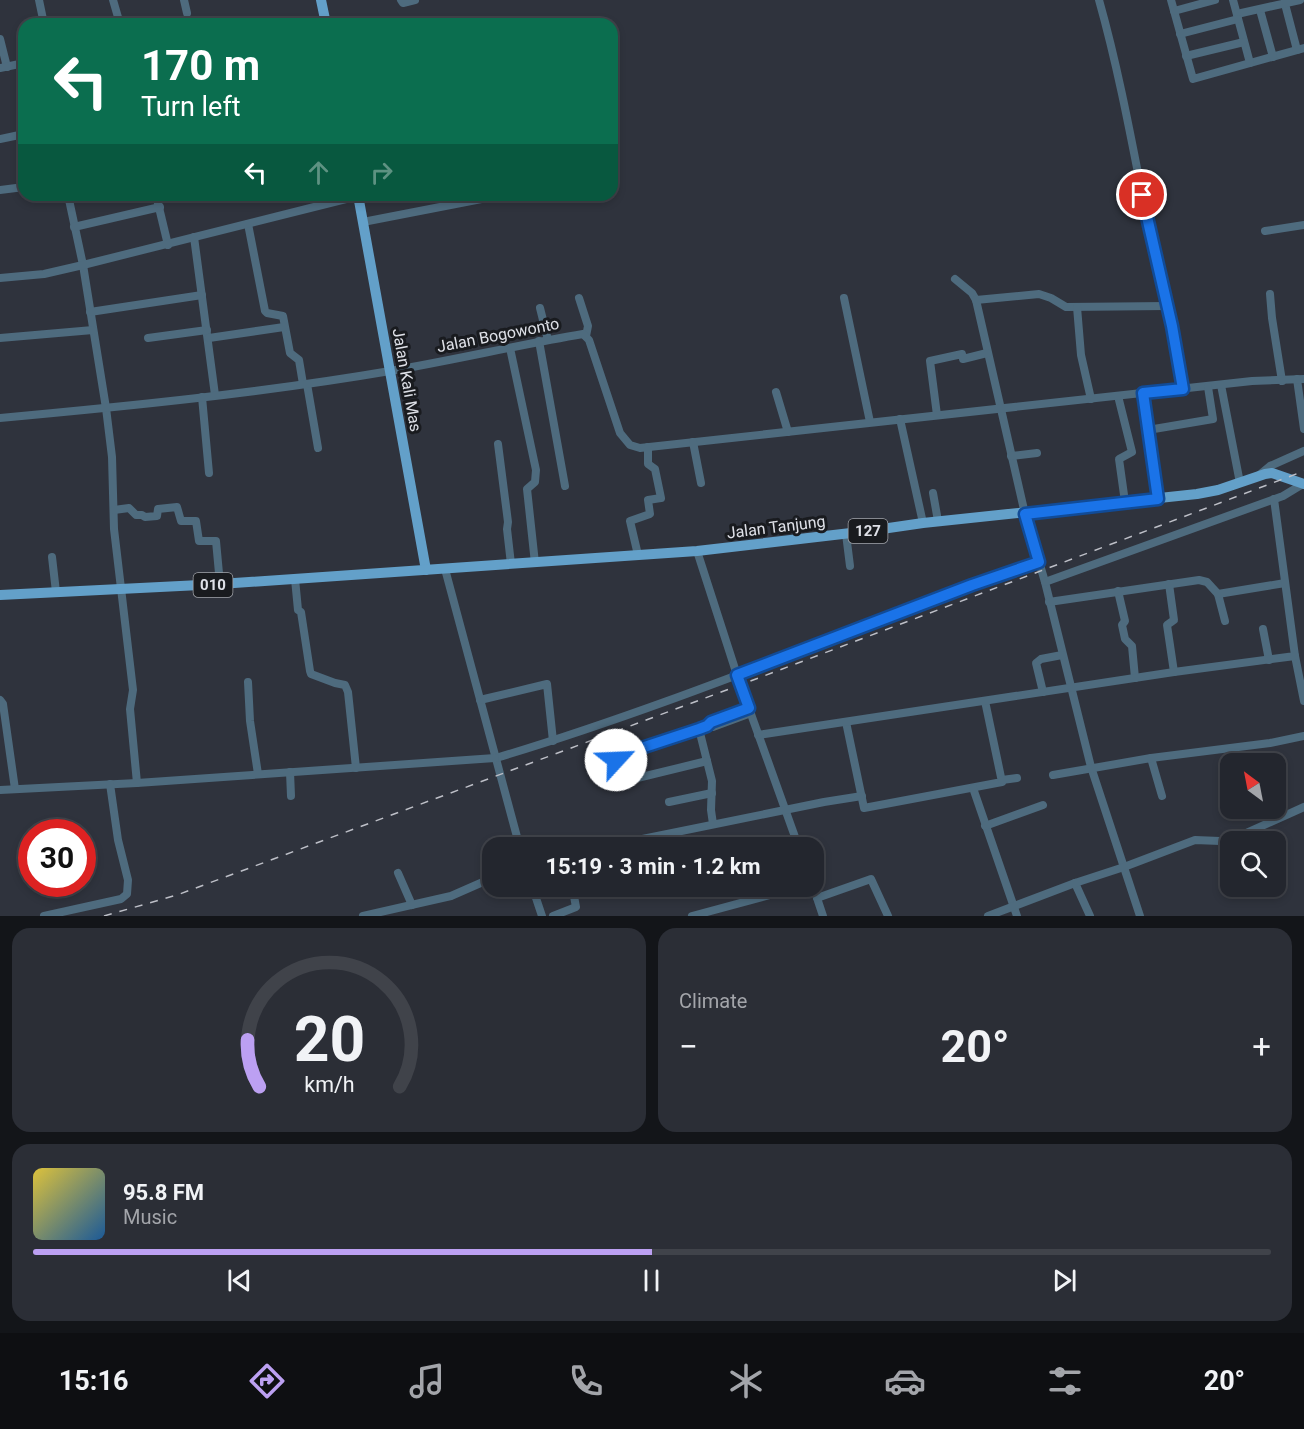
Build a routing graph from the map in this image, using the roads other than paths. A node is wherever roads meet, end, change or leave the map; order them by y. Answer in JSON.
{"nodes":[{"id":1,"x":39,"y":0,"type":"edge"},
{"id":2,"x":113,"y":0,"type":"edge"},
{"id":3,"x":184,"y":0,"type":"edge"},
{"id":4,"x":321,"y":0,"type":"edge"},
{"id":5,"x":401,"y":0,"type":"edge"},
{"id":6,"x":415,"y":0,"type":"edge"},
{"id":7,"x":1099,"y":0,"type":"edge"},
{"id":8,"x":1171,"y":0,"type":"edge"},
{"id":9,"x":1215,"y":0,"type":"edge"},
{"id":10,"x":1233,"y":0,"type":"edge"},
{"id":11,"x":1300,"y":0,"type":"edge"},
{"id":12,"x":1285,"y":4,"type":"junction"},
{"id":13,"x":1260,"y":10,"type":"junction"},
{"id":14,"x":1174,"y":11,"type":"junction"},
{"id":15,"x":187,"y":13,"type":"dead end"},
{"id":16,"x":1238,"y":16,"type":"junction"},
{"id":17,"x":43,"y":18,"type":"edge"},
{"id":18,"x":118,"y":18,"type":"edge"},
{"id":19,"x":325,"y":18,"type":"edge"},
{"id":20,"x":1180,"y":34,"type":"junction"},
{"id":21,"x":0,"y":39,"type":"edge"},
{"id":22,"x":1244,"y":42,"type":"junction"},
{"id":23,"x":1300,"y":49,"type":"edge"},
{"id":24,"x":1186,"y":56,"type":"junction"},
{"id":25,"x":1273,"y":57,"type":"junction"},
{"id":26,"x":1251,"y":63,"type":"junction"},
{"id":27,"x":18,"y":64,"type":"edge"},
{"id":28,"x":3,"y":67,"type":"edge"},
{"id":29,"x":18,"y":135,"type":"edge"},
{"id":30,"x":0,"y":139,"type":"edge"},
{"id":31,"x":18,"y":188,"type":"edge"},
{"id":32,"x":0,"y":190,"type":"edge"},
{"id":33,"x":69,"y":201,"type":"edge"},
{"id":34,"x":158,"y":201,"type":"edge"},
{"id":35,"x":338,"y":201,"type":"edge"},
{"id":36,"x":359,"y":201,"type":"edge"},
{"id":37,"x":471,"y":201,"type":"edge"},
{"id":38,"x":160,"y":207,"type":"junction"},
{"id":39,"x":363,"y":222,"type":"junction"},
{"id":40,"x":248,"y":224,"type":"junction"},
{"id":41,"x":1304,"y":225,"type":"edge"},
{"id":42,"x":74,"y":227,"type":"junction"},
{"id":43,"x":1265,"y":231,"type":"dead end"},
{"id":44,"x":194,"y":237,"type":"junction"},
{"id":45,"x":168,"y":245,"type":"junction"},
{"id":46,"x":83,"y":265,"type":"junction"},
{"id":47,"x":0,"y":278,"type":"edge"},
{"id":48,"x":955,"y":279,"type":"dead end"},
{"id":49,"x":1270,"y":294,"type":"dead end"},
{"id":50,"x":202,"y":295,"type":"junction"},
{"id":51,"x":579,"y":298,"type":"dead end"},
{"id":52,"x":844,"y":298,"type":"dead end"},
{"id":53,"x":976,"y":300,"type":"junction"},
{"id":54,"x":1166,"y":306,"type":"junction"},
{"id":55,"x":540,"y":308,"type":"dead end"},
{"id":56,"x":1077,"y":308,"type":"junction"},
{"id":57,"x":90,"y":312,"type":"junction"},
{"id":58,"x":284,"y":327,"type":"junction"},
{"id":59,"x":93,"y":330,"type":"junction"},
{"id":60,"x":208,"y":334,"type":"junction"},
{"id":61,"x":586,"y":336,"type":"junction"},
{"id":62,"x":0,"y":338,"type":"edge"},
{"id":63,"x":148,"y":338,"type":"dead end"},
{"id":64,"x":544,"y":340,"type":"junction"},
{"id":65,"x":510,"y":348,"type":"junction"},
{"id":66,"x":987,"y":353,"type":"junction"},
{"id":67,"x":390,"y":371,"type":"junction"},
{"id":68,"x":1301,"y":379,"type":"edge"},
{"id":69,"x":1282,"y":381,"type":"junction"},
{"id":70,"x":305,"y":384,"type":"junction"},
{"id":71,"x":1221,"y":385,"type":"junction"},
{"id":72,"x":1208,"y":387,"type":"junction"},
{"id":73,"x":1183,"y":389,"type":"junction"},
{"id":74,"x":776,"y":392,"type":"dead end"},
{"id":75,"x":1143,"y":393,"type":"junction"},
{"id":76,"x":215,"y":395,"type":"junction"},
{"id":77,"x":1118,"y":396,"type":"junction"},
{"id":78,"x":202,"y":397,"type":"junction"},
{"id":79,"x":1091,"y":399,"type":"junction"},
{"id":80,"x":106,"y":408,"type":"junction"},
{"id":81,"x":1000,"y":408,"type":"junction"},
{"id":82,"x":937,"y":415,"type":"junction"},
{"id":83,"x":0,"y":418,"type":"edge"},
{"id":84,"x":900,"y":419,"type":"junction"},
{"id":85,"x":870,"y":422,"type":"junction"},
{"id":86,"x":1304,"y":429,"type":"edge"},
{"id":87,"x":1148,"y":430,"type":"junction"},
{"id":88,"x":788,"y":432,"type":"junction"},
{"id":89,"x":693,"y":442,"type":"junction"},
{"id":90,"x":498,"y":444,"type":"dead end"},
{"id":91,"x":648,"y":447,"type":"junction"},
{"id":92,"x":318,"y":448,"type":"dead end"},
{"id":93,"x":1304,"y":451,"type":"edge"},
{"id":94,"x":1037,"y":453,"type":"dead end"},
{"id":95,"x":1011,"y":456,"type":"junction"},
{"id":96,"x":209,"y":473,"type":"dead end"},
{"id":97,"x":1258,"y":476,"type":"junction"},
{"id":98,"x":701,"y":483,"type":"dead end"},
{"id":99,"x":1240,"y":483,"type":"junction"},
{"id":100,"x":1303,"y":484,"type":"edge"},
{"id":101,"x":565,"y":486,"type":"dead end"},
{"id":102,"x":933,"y":493,"type":"dead end"},
{"id":103,"x":1158,"y":499,"type":"junction"},
{"id":104,"x":1274,"y":499,"type":"junction"},
{"id":105,"x":1125,"y":502,"type":"junction"},
{"id":106,"x":114,"y":510,"type":"junction"},
{"id":107,"x":1025,"y":514,"type":"junction"},
{"id":108,"x":938,"y":521,"type":"junction"},
{"id":109,"x":922,"y":523,"type":"junction"},
{"id":110,"x":846,"y":534,"type":"junction"},
{"id":111,"x":697,"y":551,"type":"junction"},
{"id":112,"x":638,"y":555,"type":"junction"},
{"id":113,"x":52,"y":557,"type":"dead end"},
{"id":114,"x":1039,"y":562,"type":"junction"},
{"id":115,"x":535,"y":563,"type":"junction"},
{"id":116,"x":511,"y":564,"type":"junction"},
{"id":117,"x":850,"y":566,"type":"dead end"},
{"id":118,"x":445,"y":569,"type":"junction"},
{"id":119,"x":426,"y":570,"type":"junction"},
{"id":120,"x":296,"y":579,"type":"junction"},
{"id":121,"x":1045,"y":582,"type":"junction"},
{"id":122,"x":1285,"y":583,"type":"junction"},
{"id":123,"x":220,"y":584,"type":"junction"},
{"id":124,"x":1169,"y":584,"type":"junction"},
{"id":125,"x":120,"y":588,"type":"junction"},
{"id":126,"x":1118,"y":591,"type":"junction"},
{"id":127,"x":56,"y":592,"type":"junction"},
{"id":128,"x":1218,"y":594,"type":"junction"},
{"id":129,"x":0,"y":595,"type":"edge"},
{"id":130,"x":1048,"y":602,"type":"junction"},
{"id":131,"x":1225,"y":621,"type":"dead end"},
{"id":132,"x":1263,"y":629,"type":"dead end"},
{"id":133,"x":1062,"y":654,"type":"junction"},
{"id":134,"x":1295,"y":657,"type":"junction"},
{"id":135,"x":1269,"y":660,"type":"junction"},
{"id":136,"x":1174,"y":672,"type":"junction"},
{"id":137,"x":737,"y":675,"type":"junction"},
{"id":138,"x":1135,"y":678,"type":"junction"},
{"id":139,"x":248,"y":682,"type":"dead end"},
{"id":140,"x":1070,"y":687,"type":"junction"},
{"id":141,"x":1043,"y":692,"type":"junction"},
{"id":142,"x":0,"y":700,"type":"edge"},
{"id":143,"x":480,"y":700,"type":"junction"},
{"id":144,"x":985,"y":701,"type":"junction"},
{"id":145,"x":1304,"y":701,"type":"edge"},
{"id":146,"x":750,"y":711,"type":"junction"},
{"id":147,"x":846,"y":722,"type":"junction"},
{"id":148,"x":703,"y":728,"type":"junction"},
{"id":149,"x":758,"y":735,"type":"junction"},
{"id":150,"x":1304,"y":736,"type":"edge"},
{"id":151,"x":553,"y":741,"type":"junction"},
{"id":152,"x":495,"y":758,"type":"junction"},
{"id":153,"x":1151,"y":758,"type":"junction"},
{"id":154,"x":707,"y":761,"type":"junction"},
{"id":155,"x":1091,"y":767,"type":"junction"},
{"id":156,"x":356,"y":768,"type":"junction"},
{"id":157,"x":290,"y":772,"type":"junction"},
{"id":158,"x":258,"y":774,"type":"junction"},
{"id":159,"x":1053,"y":775,"type":"dead end"},
{"id":160,"x":1017,"y":778,"type":"dead end"},
{"id":161,"x":1002,"y":780,"type":"junction"},
{"id":162,"x":137,"y":783,"type":"junction"},
{"id":163,"x":110,"y":784,"type":"junction"},
{"id":164,"x":973,"y":788,"type":"junction"},
{"id":165,"x":15,"y":789,"type":"junction"},
{"id":166,"x":0,"y":790,"type":"edge"},
{"id":167,"x":712,"y":794,"type":"junction"},
{"id":168,"x":291,"y":796,"type":"dead end"},
{"id":169,"x":862,"y":796,"type":"junction"},
{"id":170,"x":1162,"y":796,"type":"dead end"},
{"id":171,"x":669,"y":802,"type":"dead end"},
{"id":172,"x":1043,"y":805,"type":"dead end"},
{"id":173,"x":1304,"y":807,"type":"edge"},
{"id":174,"x":785,"y":810,"type":"junction"},
{"id":175,"x":713,"y":825,"type":"junction"},
{"id":176,"x":985,"y":826,"type":"junction"},
{"id":177,"x":517,"y":837,"type":"edge"},
{"id":178,"x":653,"y":837,"type":"edge"},
{"id":179,"x":795,"y":837,"type":"edge"},
{"id":180,"x":1124,"y":867,"type":"junction"},
{"id":181,"x":398,"y":873,"type":"dead end"},
{"id":182,"x":482,"y":882,"type":"edge"},
{"id":183,"x":1075,"y":883,"type":"junction"},
{"id":184,"x":536,"y":897,"type":"edge"},
{"id":185,"x":574,"y":897,"type":"edge"},
{"id":186,"x":762,"y":897,"type":"edge"},
{"id":187,"x":817,"y":898,"type":"joint"},
{"id":188,"x":412,"y":905,"type":"junction"},
{"id":189,"x":1014,"y":906,"type":"junction"},
{"id":190,"x":44,"y":916,"type":"edge"},
{"id":191,"x":363,"y":916,"type":"edge"},
{"id":192,"x":542,"y":916,"type":"edge"},
{"id":193,"x":553,"y":916,"type":"edge"},
{"id":194,"x":692,"y":916,"type":"edge"},
{"id":195,"x":823,"y":916,"type":"edge"},
{"id":196,"x":888,"y":916,"type":"edge"},
{"id":197,"x":988,"y":916,"type":"edge"},
{"id":198,"x":1017,"y":916,"type":"edge"},
{"id":199,"x":1090,"y":916,"type":"edge"},
{"id":200,"x":1140,"y":916,"type":"edge"}],
"edges":[{"from":1,"to":17,"type":"street"},
{"from":2,"to":18,"type":"street"},
{"from":3,"to":15,"type":"street"},
{"from":4,"to":19,"type":"main road"},
{"from":5,"to":6,"type":"street"},
{"from":7,"to":54,"type":"street"},
{"from":8,"to":14,"type":"street"},
{"from":9,"to":14,"type":"street"},
{"from":10,"to":16,"type":"street"},
{"from":11,"to":12,"type":"street"},
{"from":12,"to":13,"type":"street"},
{"from":12,"to":23,"type":"street"},
{"from":13,"to":16,"type":"street"},
{"from":13,"to":25,"type":"street"},
{"from":14,"to":20,"type":"street"},
{"from":16,"to":20,"type":"street"},
{"from":16,"to":22,"type":"street"},
{"from":20,"to":24,"type":"street"},
{"from":21,"to":28,"type":"street"},
{"from":22,"to":24,"type":"street"},
{"from":22,"to":26,"type":"street"},
{"from":23,"to":25,"type":"street"},
{"from":24,"to":26,"type":"street"},
{"from":25,"to":26,"type":"street"},
{"from":27,"to":28,"type":"street"},
{"from":29,"to":30,"type":"street"},
{"from":31,"to":32,"type":"street"},
{"from":33,"to":42,"type":"street"},
{"from":34,"to":38,"type":"street"},
{"from":35,"to":40,"type":"street"},
{"from":36,"to":39,"type":"main road","name":"Jalan Kali Mas"},
{"from":37,"to":39,"type":"street"},
{"from":38,"to":42,"type":"street"},
{"from":38,"to":45,"type":"street"},
{"from":39,"to":67,"type":"main road","name":"Jalan Kali Mas"},
{"from":40,"to":44,"type":"street"},
{"from":40,"to":58,"type":"street"},
{"from":41,"to":43,"type":"street"},
{"from":42,"to":46,"type":"street"},
{"from":44,"to":45,"type":"street"},
{"from":44,"to":50,"type":"street"},
{"from":45,"to":46,"type":"street"},
{"from":46,"to":47,"type":"street"},
{"from":46,"to":57,"type":"street"},
{"from":48,"to":53,"type":"street"},
{"from":49,"to":69,"type":"street"},
{"from":50,"to":57,"type":"street"},
{"from":50,"to":60,"type":"street"},
{"from":51,"to":61,"type":"street"},
{"from":52,"to":85,"type":"street"},
{"from":53,"to":56,"type":"street"},
{"from":53,"to":66,"type":"street"},
{"from":54,"to":56,"type":"street"},
{"from":54,"to":73,"type":"street"},
{"from":55,"to":64,"type":"street"},
{"from":56,"to":79,"type":"street"},
{"from":57,"to":59,"type":"street"},
{"from":58,"to":60,"type":"street"},
{"from":58,"to":70,"type":"street"},
{"from":59,"to":62,"type":"street"},
{"from":59,"to":80,"type":"street"},
{"from":60,"to":63,"type":"street"},
{"from":60,"to":76,"type":"street"},
{"from":61,"to":64,"type":"street","name":"Jalan Bogowonto"},
{"from":61,"to":91,"type":"street"},
{"from":64,"to":65,"type":"street","name":"Jalan Bogowonto"},
{"from":64,"to":101,"type":"street"},
{"from":65,"to":67,"type":"street","name":"Jalan Bogowonto"},
{"from":65,"to":115,"type":"street"},
{"from":66,"to":81,"type":"street"},
{"from":66,"to":82,"type":"street"},
{"from":67,"to":70,"type":"street","name":"Jalan Bogowonto"},
{"from":67,"to":119,"type":"main road","name":"Jalan Kali Mas"},
{"from":68,"to":69,"type":"street"},
{"from":68,"to":86,"type":"street"},
{"from":69,"to":71,"type":"street"},
{"from":70,"to":76,"type":"street","name":"Jalan Bogowonto"},
{"from":70,"to":92,"type":"street"},
{"from":71,"to":72,"type":"street"},
{"from":71,"to":99,"type":"street"},
{"from":72,"to":73,"type":"street"},
{"from":72,"to":87,"type":"street"},
{"from":73,"to":75,"type":"street"},
{"from":74,"to":88,"type":"street"},
{"from":75,"to":77,"type":"street"},
{"from":75,"to":87,"type":"street"},
{"from":76,"to":78,"type":"street","name":"Jalan Bogowonto"},
{"from":77,"to":79,"type":"street"},
{"from":77,"to":105,"type":"street"},
{"from":78,"to":80,"type":"street","name":"Jalan Bogowonto"},
{"from":78,"to":96,"type":"street"},
{"from":79,"to":81,"type":"street"},
{"from":80,"to":83,"type":"street","name":"Jalan Bogowonto"},
{"from":80,"to":106,"type":"street"},
{"from":81,"to":82,"type":"street"},
{"from":81,"to":95,"type":"street"},
{"from":82,"to":84,"type":"street"},
{"from":84,"to":85,"type":"street"},
{"from":84,"to":109,"type":"street"},
{"from":85,"to":88,"type":"street"},
{"from":87,"to":103,"type":"street"},
{"from":88,"to":89,"type":"street"},
{"from":89,"to":91,"type":"street"},
{"from":89,"to":98,"type":"street"},
{"from":90,"to":116,"type":"street"},
{"from":91,"to":112,"type":"street"},
{"from":93,"to":97,"type":"street"},
{"from":94,"to":95,"type":"street"},
{"from":95,"to":107,"type":"street"},
{"from":97,"to":99,"type":"main road","name":"Jalan Tanjung","number":"127"},
{"from":97,"to":100,"type":"main road","name":"Jalan Tanjung","number":"127"},
{"from":99,"to":103,"type":"main road","name":"Jalan Tanjung","number":"127"},
{"from":100,"to":104,"type":"street"},
{"from":102,"to":108,"type":"street"},
{"from":103,"to":105,"type":"main road","name":"Jalan Tanjung","number":"127"},
{"from":104,"to":121,"type":"street"},
{"from":104,"to":122,"type":"street"},
{"from":105,"to":107,"type":"main road","name":"Jalan Tanjung","number":"127"},
{"from":106,"to":123,"type":"street"},
{"from":106,"to":125,"type":"street"},
{"from":107,"to":108,"type":"main road","name":"Jalan Tanjung","number":"127"},
{"from":107,"to":114,"type":"street"},
{"from":108,"to":109,"type":"main road","name":"Jalan Tanjung","number":"127"},
{"from":109,"to":110,"type":"main road","name":"Jalan Tanjung","number":"127"},
{"from":110,"to":111,"type":"main road","name":"Jalan Tanjung","number":"127"},
{"from":110,"to":117,"type":"street"},
{"from":111,"to":112,"type":"main road","name":"Jalan Tanjung","number":"127"},
{"from":111,"to":137,"type":"street"},
{"from":112,"to":115,"type":"main road","name":"Jalan Tanjung","number":"127"},
{"from":113,"to":127,"type":"street"},
{"from":114,"to":121,"type":"street"},
{"from":114,"to":137,"type":"street"},
{"from":115,"to":116,"type":"main road","name":"Jalan Tanjung","number":"127"},
{"from":116,"to":118,"type":"main road","name":"Jalan Tanjung","number":"127"},
{"from":118,"to":119,"type":"main road","name":"Jalan Tanjung","number":"127"},
{"from":118,"to":143,"type":"street"},
{"from":119,"to":120,"type":"main road","number":"010"},
{"from":120,"to":123,"type":"main road","number":"010"},
{"from":120,"to":156,"type":"street"},
{"from":121,"to":130,"type":"street"},
{"from":122,"to":128,"type":"street"},
{"from":122,"to":134,"type":"street"},
{"from":123,"to":125,"type":"main road","number":"010"},
{"from":124,"to":126,"type":"street"},
{"from":124,"to":128,"type":"street"},
{"from":124,"to":136,"type":"street"},
{"from":125,"to":127,"type":"main road","number":"010"},
{"from":125,"to":162,"type":"street"},
{"from":126,"to":130,"type":"street"},
{"from":126,"to":138,"type":"street"},
{"from":127,"to":129,"type":"main road","number":"010"},
{"from":128,"to":131,"type":"street"},
{"from":130,"to":133,"type":"street"},
{"from":132,"to":135,"type":"street"},
{"from":133,"to":140,"type":"street"},
{"from":133,"to":141,"type":"street"},
{"from":134,"to":135,"type":"street"},
{"from":134,"to":145,"type":"street"},
{"from":135,"to":136,"type":"street"},
{"from":136,"to":138,"type":"street"},
{"from":137,"to":146,"type":"street"},
{"from":137,"to":151,"type":"street"},
{"from":138,"to":140,"type":"street"},
{"from":139,"to":158,"type":"street"},
{"from":140,"to":141,"type":"street"},
{"from":140,"to":155,"type":"street"},
{"from":141,"to":144,"type":"street"},
{"from":142,"to":165,"type":"street"},
{"from":143,"to":151,"type":"street"},
{"from":143,"to":152,"type":"street"},
{"from":144,"to":147,"type":"street"},
{"from":144,"to":161,"type":"street"},
{"from":146,"to":148,"type":"street"},
{"from":146,"to":149,"type":"street"},
{"from":147,"to":149,"type":"street"},
{"from":147,"to":169,"type":"street"},
{"from":148,"to":154,"type":"street"},
{"from":148,"to":154,"type":"street"},
{"from":149,"to":174,"type":"street"},
{"from":150,"to":153,"type":"street"},
{"from":151,"to":152,"type":"street"},
{"from":152,"to":156,"type":"street"},
{"from":152,"to":177,"type":"street"},
{"from":153,"to":155,"type":"street"},
{"from":153,"to":170,"type":"street"},
{"from":154,"to":167,"type":"street"},
{"from":155,"to":159,"type":"street"},
{"from":155,"to":180,"type":"street"},
{"from":156,"to":157,"type":"street"},
{"from":157,"to":158,"type":"street"},
{"from":157,"to":168,"type":"street"},
{"from":158,"to":162,"type":"street"},
{"from":160,"to":161,"type":"street"},
{"from":161,"to":164,"type":"street"},
{"from":162,"to":163,"type":"street"},
{"from":163,"to":165,"type":"street"},
{"from":163,"to":190,"type":"street"},
{"from":164,"to":169,"type":"street"},
{"from":164,"to":176,"type":"street"},
{"from":165,"to":166,"type":"street"},
{"from":167,"to":171,"type":"street"},
{"from":167,"to":175,"type":"street"},
{"from":169,"to":174,"type":"street"},
{"from":172,"to":176,"type":"street"},
{"from":173,"to":180,"type":"street"},
{"from":174,"to":175,"type":"street"},
{"from":174,"to":179,"type":"street"},
{"from":175,"to":178,"type":"street"},
{"from":176,"to":189,"type":"street"},
{"from":180,"to":183,"type":"street"},
{"from":180,"to":200,"type":"street"},
{"from":181,"to":188,"type":"street"},
{"from":182,"to":188,"type":"street"},
{"from":183,"to":189,"type":"street"},
{"from":183,"to":199,"type":"street"},
{"from":184,"to":192,"type":"street"},
{"from":185,"to":193,"type":"street"},
{"from":186,"to":194,"type":"street"},
{"from":187,"to":195,"type":"street"},
{"from":187,"to":196,"type":"street"},
{"from":188,"to":191,"type":"street"},
{"from":189,"to":197,"type":"street"},
{"from":189,"to":198,"type":"street"}]}
